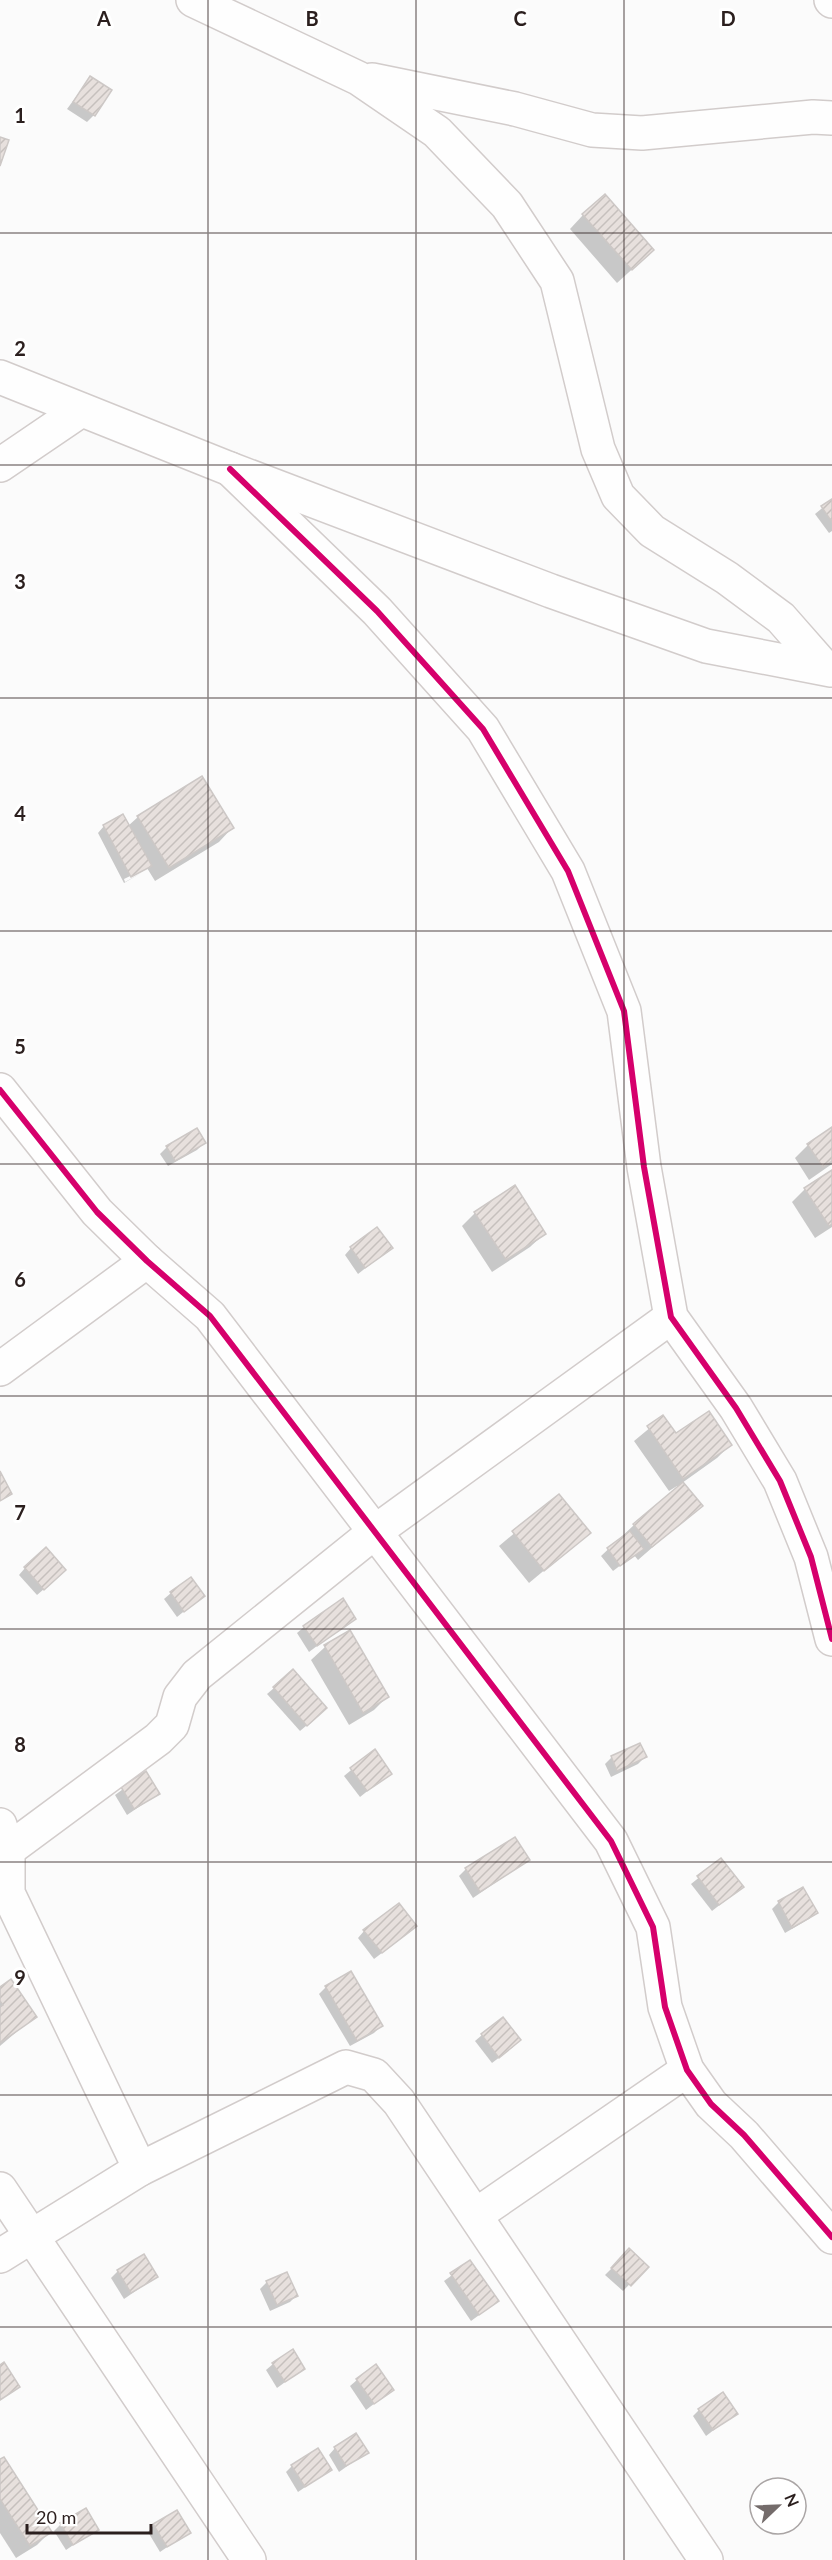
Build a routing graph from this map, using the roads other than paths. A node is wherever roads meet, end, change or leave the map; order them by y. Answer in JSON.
{"nodes":[{"id":1,"x":193,"y":0,"type":"edge"},
{"id":2,"x":358,"y":78,"type":"junction"},
{"id":3,"x":826,"y":113,"type":"edge"},
{"id":4,"x":0,"y":377,"type":"edge"},
{"id":5,"x":81,"y":410,"type":"junction"},
{"id":6,"x":0,"y":465,"type":"edge"},
{"id":7,"x":230,"y":469,"type":"junction"},
{"id":8,"x":828,"y":669,"type":"edge"},
{"id":9,"x":0,"y":1090,"type":"edge"},
{"id":10,"x":147,"y":1261,"type":"junction"},
{"id":11,"x":671,"y":1317,"type":"junction"},
{"id":12,"x":0,"y":1369,"type":"edge"},
{"id":13,"x":376,"y":1531,"type":"junction"},
{"id":14,"x":832,"y":1639,"type":"edge"},
{"id":15,"x":4,"y":1837,"type":"edge"},
{"id":16,"x":687,"y":2070,"type":"junction"},
{"id":17,"x":140,"y":2169,"type":"junction"},
{"id":18,"x":0,"y":2189,"type":"edge"},
{"id":19,"x":476,"y":2215,"type":"junction"},
{"id":20,"x":32,"y":2236,"type":"junction"},
{"id":21,"x":832,"y":2237,"type":"edge"},
{"id":22,"x":0,"y":2256,"type":"edge"},
{"id":23,"x":249,"y":2560,"type":"edge"},
{"id":24,"x":706,"y":2560,"type":"edge"}],
"edges":[{"from":1,"to":2,"type":"street"},
{"from":2,"to":3,"type":"street"},
{"from":2,"to":8,"type":"street"},
{"from":4,"to":5,"type":"street"},
{"from":5,"to":6,"type":"street"},
{"from":5,"to":7,"type":"street"},
{"from":7,"to":8,"type":"street"},
{"from":7,"to":11,"type":"street"},
{"from":9,"to":10,"type":"street"},
{"from":10,"to":12,"type":"street"},
{"from":10,"to":13,"type":"street"},
{"from":11,"to":13,"type":"street"},
{"from":11,"to":14,"type":"street"},
{"from":13,"to":15,"type":"street"},
{"from":13,"to":16,"type":"street"},
{"from":15,"to":17,"type":"street"},
{"from":16,"to":19,"type":"street"},
{"from":16,"to":21,"type":"street"},
{"from":17,"to":19,"type":"street"},
{"from":17,"to":20,"type":"street"},
{"from":18,"to":20,"type":"street"},
{"from":19,"to":24,"type":"street"},
{"from":20,"to":22,"type":"street"},
{"from":20,"to":23,"type":"street"}]}
